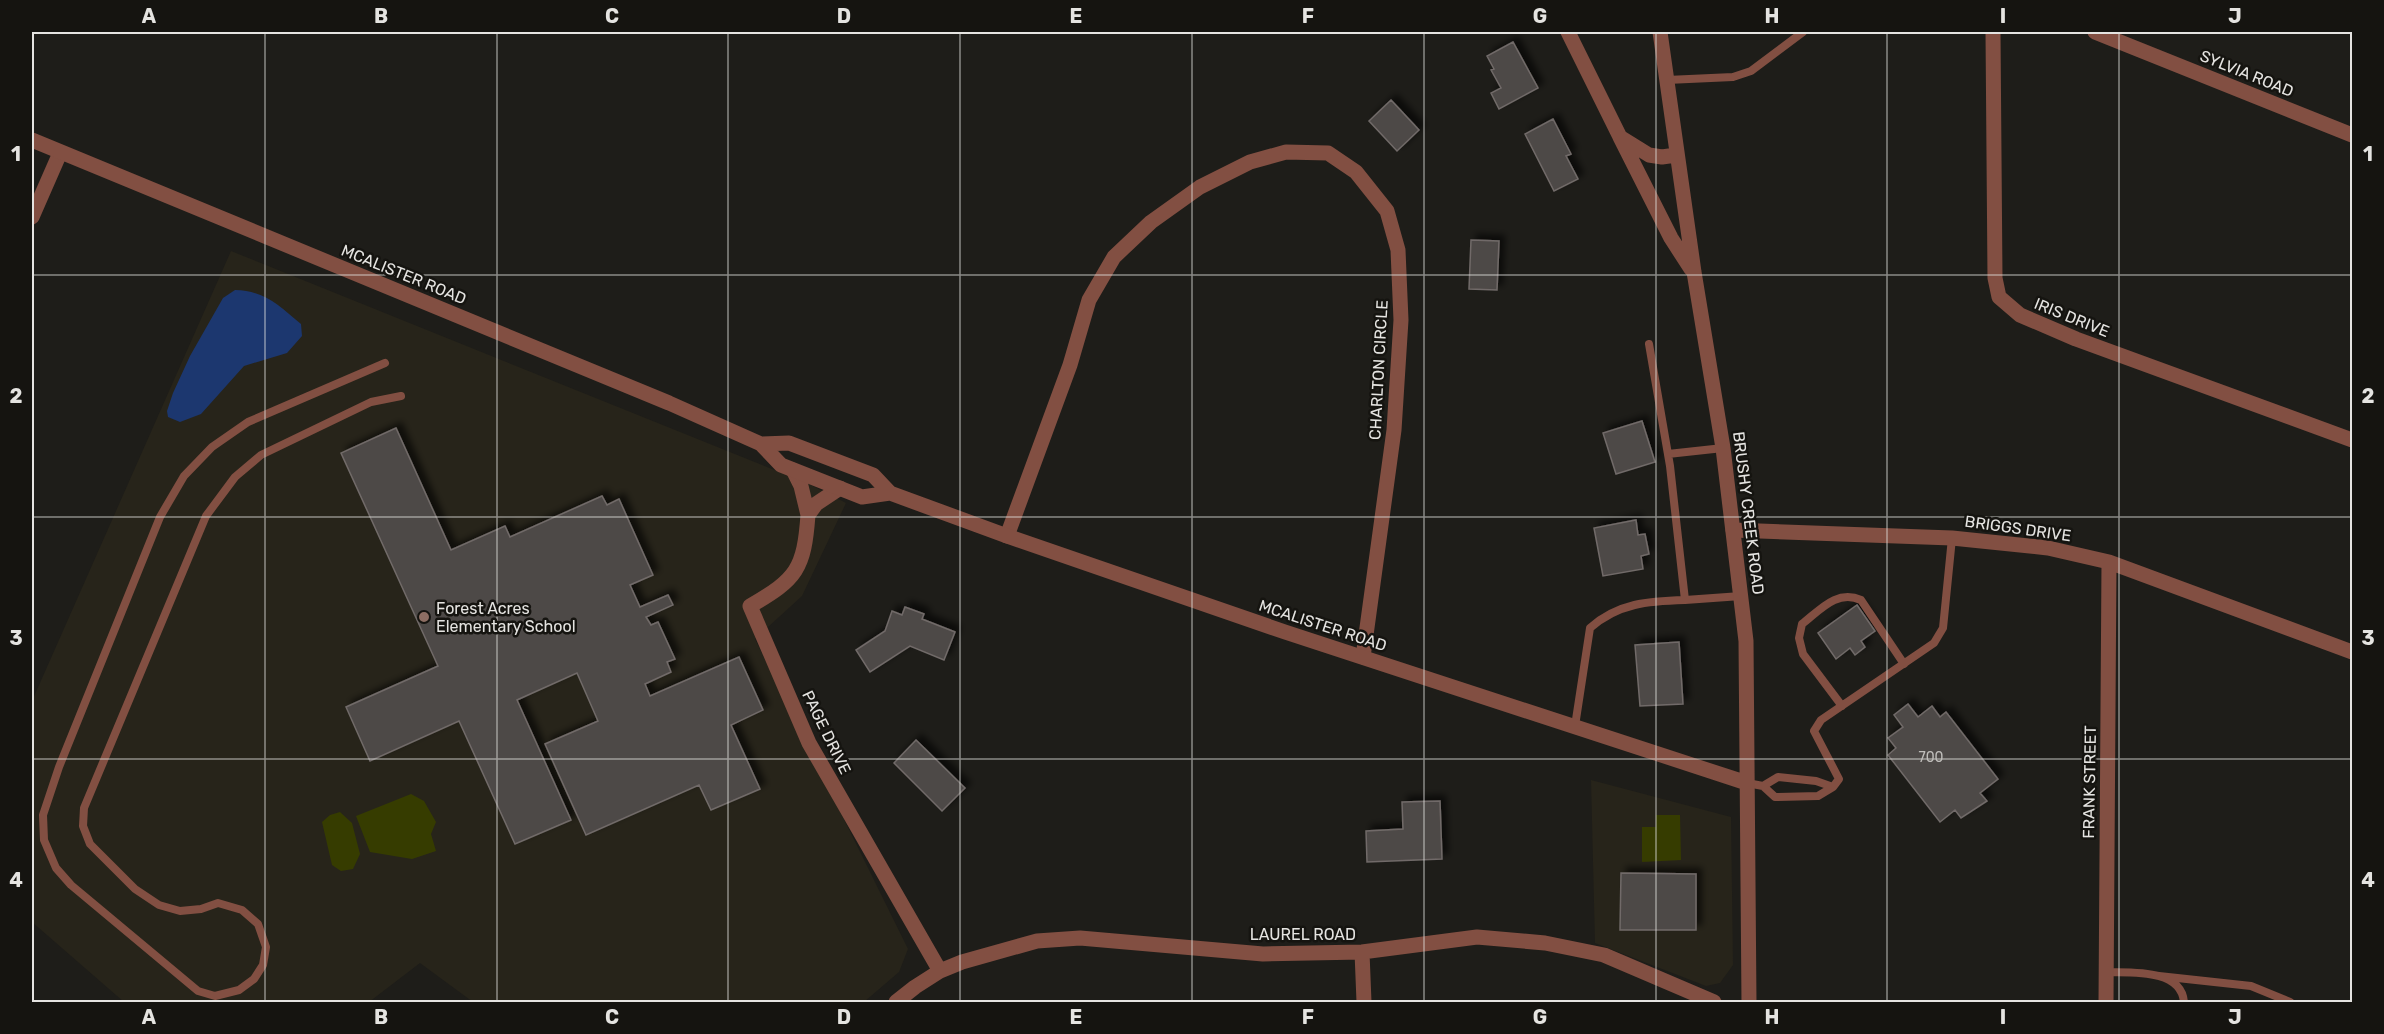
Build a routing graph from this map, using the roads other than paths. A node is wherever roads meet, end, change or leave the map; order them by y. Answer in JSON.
{"nodes":[{"id":1,"x":1569,"y":32,"type":"edge"},
{"id":2,"x":1660,"y":32,"type":"edge"},
{"id":3,"x":1803,"y":32,"type":"edge"},
{"id":4,"x":1993,"y":32,"type":"edge"},
{"id":5,"x":2095,"y":32,"type":"edge"},
{"id":6,"x":1667,"y":80,"type":"junction"},
{"id":7,"x":2352,"y":135,"type":"edge"},
{"id":8,"x":1620,"y":137,"type":"junction"},
{"id":9,"x":32,"y":140,"type":"edge"},
{"id":10,"x":60,"y":153,"type":"junction"},
{"id":11,"x":1676,"y":155,"type":"junction"},
{"id":12,"x":32,"y":216,"type":"edge"},
{"id":13,"x":1694,"y":272,"type":"junction"},
{"id":14,"x":1649,"y":344,"type":"dead end"},
{"id":15,"x":385,"y":363,"type":"dead end"},
{"id":16,"x":401,"y":396,"type":"dead end"},
{"id":17,"x":2352,"y":440,"type":"edge"},
{"id":18,"x":761,"y":444,"type":"junction"},
{"id":19,"x":1724,"y":448,"type":"junction"},
{"id":20,"x":1668,"y":454,"type":"junction"},
{"id":21,"x":793,"y":470,"type":"junction"},
{"id":22,"x":840,"y":488,"type":"junction"},
{"id":23,"x":890,"y":493,"type":"junction"},
{"id":24,"x":808,"y":514,"type":"junction"},
{"id":25,"x":1733,"y":530,"type":"junction"},
{"id":26,"x":1007,"y":536,"type":"junction"},
{"id":27,"x":1953,"y":538,"type":"junction"},
{"id":28,"x":2109,"y":562,"type":"junction"},
{"id":29,"x":1741,"y":596,"type":"junction"},
{"id":30,"x":1685,"y":600,"type":"junction"},
{"id":31,"x":2352,"y":652,"type":"edge"},
{"id":32,"x":1363,"y":657,"type":"junction"},
{"id":33,"x":1904,"y":664,"type":"junction"},
{"id":34,"x":1842,"y":705,"type":"junction"},
{"id":35,"x":1575,"y":726,"type":"junction"},
{"id":36,"x":1747,"y":783,"type":"junction"},
{"id":37,"x":1763,"y":786,"type":"junction"},
{"id":38,"x":1833,"y":787,"type":"junction"},
{"id":39,"x":1362,"y":952,"type":"junction"},
{"id":40,"x":940,"y":971,"type":"junction"},
{"id":41,"x":2105,"y":972,"type":"junction"},
{"id":42,"x":2159,"y":976,"type":"junction"},
{"id":43,"x":896,"y":1002,"type":"edge"},
{"id":44,"x":1364,"y":1002,"type":"edge"},
{"id":45,"x":1714,"y":1002,"type":"edge"},
{"id":46,"x":1749,"y":1002,"type":"edge"},
{"id":47,"x":2106,"y":1002,"type":"edge"},
{"id":48,"x":2184,"y":1002,"type":"edge"},
{"id":49,"x":2290,"y":1002,"type":"edge"}],
"edges":[{"from":1,"to":8,"type":"street"},
{"from":2,"to":6,"type":"street","name":"BRUSHY CREEK ROAD"},
{"from":3,"to":6,"type":"lane"},
{"from":4,"to":17,"type":"street","name":"IRIS DRIVE"},
{"from":5,"to":7,"type":"street","name":"SYLVIA ROAD"},
{"from":6,"to":11,"type":"street","name":"BRUSHY CREEK ROAD"},
{"from":8,"to":11,"type":"street"},
{"from":8,"to":13,"type":"street"},
{"from":9,"to":10,"type":"street","name":"MCALISTER ROAD"},
{"from":10,"to":12,"type":"street"},
{"from":10,"to":18,"type":"street","name":"MCALISTER ROAD"},
{"from":11,"to":13,"type":"street","name":"BRUSHY CREEK ROAD"},
{"from":13,"to":19,"type":"street","name":"BRUSHY CREEK ROAD"},
{"from":14,"to":20,"type":"lane"},
{"from":15,"to":16,"type":"lane"},
{"from":18,"to":21,"type":"street","name":"MCALISTER ROAD"},
{"from":18,"to":23,"type":"street","name":"MCALISTER ROAD"},
{"from":19,"to":20,"type":"lane"},
{"from":19,"to":25,"type":"street","name":"BRUSHY CREEK ROAD"},
{"from":20,"to":30,"type":"lane"},
{"from":21,"to":22,"type":"street","name":"MCALISTER ROAD"},
{"from":21,"to":24,"type":"street","name":"PAGE DRIVE"},
{"from":22,"to":23,"type":"street","name":"MCALISTER ROAD"},
{"from":22,"to":24,"type":"street"},
{"from":23,"to":26,"type":"street","name":"MCALISTER ROAD"},
{"from":24,"to":40,"type":"street","name":"PAGE DRIVE"},
{"from":25,"to":27,"type":"street","name":"BRIGGS DRIVE"},
{"from":25,"to":29,"type":"street","name":"BRUSHY CREEK ROAD"},
{"from":26,"to":32,"type":"street","name":"MCALISTER ROAD"},
{"from":26,"to":32,"type":"street","name":"CHARLTON CIRCLE"},
{"from":27,"to":28,"type":"street","name":"BRIGGS DRIVE"},
{"from":27,"to":33,"type":"lane"},
{"from":28,"to":31,"type":"street","name":"BRIGGS DRIVE"},
{"from":28,"to":41,"type":"street","name":"FRANK STREET"},
{"from":29,"to":30,"type":"lane"},
{"from":29,"to":36,"type":"street","name":"BRUSHY CREEK ROAD"},
{"from":30,"to":35,"type":"lane"},
{"from":32,"to":35,"type":"street","name":"MCALISTER ROAD"},
{"from":33,"to":34,"type":"lane"},
{"from":33,"to":34,"type":"lane"},
{"from":34,"to":38,"type":"lane"},
{"from":35,"to":36,"type":"street","name":"MCALISTER ROAD"},
{"from":36,"to":37,"type":"lane"},
{"from":36,"to":46,"type":"street","name":"BRUSHY CREEK ROAD"},
{"from":37,"to":38,"type":"lane"},
{"from":37,"to":38,"type":"lane"},
{"from":39,"to":40,"type":"street","name":"LAUREL ROAD"},
{"from":39,"to":44,"type":"street"},
{"from":39,"to":45,"type":"street","name":"LAUREL ROAD"},
{"from":40,"to":43,"type":"street","name":"LAUREL ROAD"},
{"from":41,"to":42,"type":"lane"},
{"from":41,"to":47,"type":"street","name":"FRANK STREET"},
{"from":42,"to":48,"type":"lane"},
{"from":42,"to":49,"type":"lane"}]}
